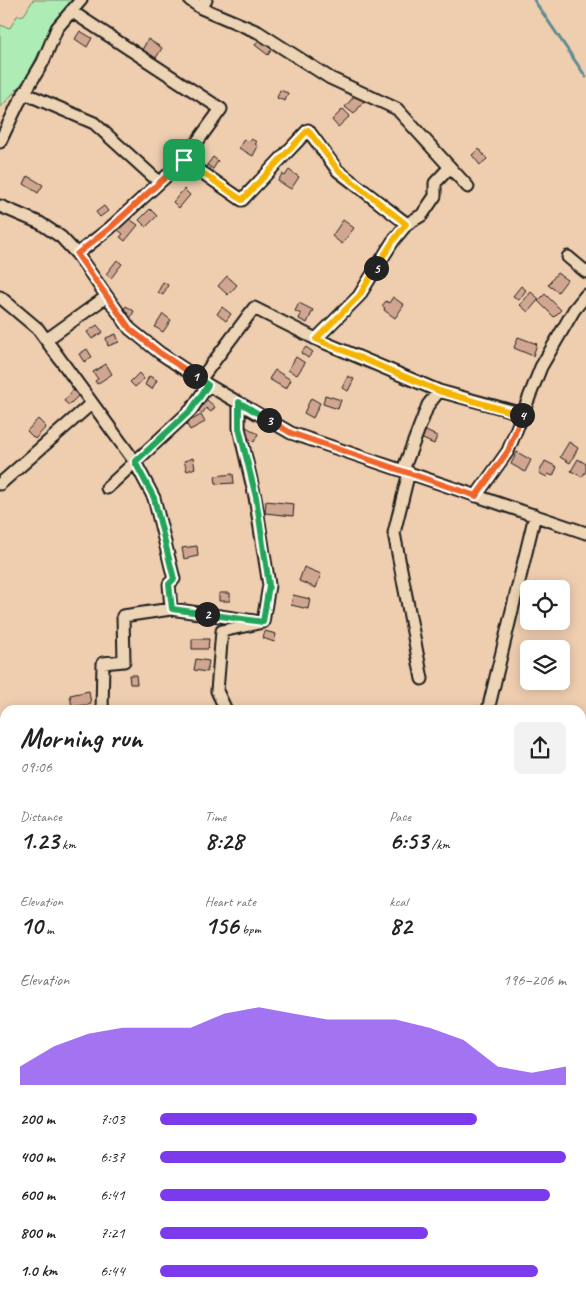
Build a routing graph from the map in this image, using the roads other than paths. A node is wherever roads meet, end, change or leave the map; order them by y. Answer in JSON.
{"nodes":[{"id":1,"x":81,"y":0,"type":"edge"},
{"id":2,"x":190,"y":0,"type":"edge"},
{"id":3,"x":204,"y":4,"type":"edge"},
{"id":4,"x":72,"y":11,"type":"junction"},
{"id":5,"x":24,"y":94,"type":"junction"},
{"id":6,"x":0,"y":142,"type":"edge"},
{"id":7,"x":184,"y":160,"type":"junction"},
{"id":8,"x":450,"y":167,"type":"junction"},
{"id":9,"x":159,"y":182,"type":"junction"},
{"id":10,"x":468,"y":187,"type":"dead end"},
{"id":11,"x":0,"y":206,"type":"edge"},
{"id":12,"x":406,"y":224,"type":"junction"},
{"id":13,"x":77,"y":254,"type":"junction"},
{"id":14,"x":568,"y":257,"type":"dead end"},
{"id":15,"x":586,"y":272,"type":"edge"},
{"id":16,"x":586,"y":295,"type":"edge"},
{"id":17,"x":0,"y":297,"type":"edge"},
{"id":18,"x":106,"y":297,"type":"junction"},
{"id":19,"x":316,"y":339,"type":"junction"},
{"id":20,"x":46,"y":340,"type":"junction"},
{"id":21,"x":204,"y":382,"type":"junction"},
{"id":22,"x":439,"y":391,"type":"junction"},
{"id":23,"x":239,"y":402,"type":"junction"},
{"id":24,"x":92,"y":403,"type":"junction"},
{"id":25,"x":523,"y":414,"type":"junction"},
{"id":26,"x":135,"y":462,"type":"junction"},
{"id":27,"x":406,"y":471,"type":"junction"},
{"id":28,"x":0,"y":484,"type":"edge"},
{"id":29,"x":106,"y":488,"type":"dead end"},
{"id":30,"x":476,"y":496,"type":"junction"},
{"id":31,"x":535,"y":516,"type":"junction"},
{"id":32,"x":586,"y":533,"type":"edge"},
{"id":33,"x":172,"y":609,"type":"junction"},
{"id":34,"x":263,"y":622,"type":"junction"},
{"id":35,"x":422,"y":679,"type":"dead end"},
{"id":36,"x":102,"y":705,"type":"edge"},
{"id":37,"x":224,"y":705,"type":"edge"},
{"id":38,"x":489,"y":705,"type":"edge"}],
"edges":[{"from":1,"to":4,"type":"street"},
{"from":2,"to":3,"type":"street"},
{"from":3,"to":8,"type":"street"},
{"from":4,"to":5,"type":"street"},
{"from":4,"to":7,"type":"street"},
{"from":5,"to":6,"type":"street"},
{"from":5,"to":9,"type":"street"},
{"from":7,"to":9,"type":"street"},
{"from":7,"to":12,"type":"street"},
{"from":8,"to":10,"type":"street"},
{"from":8,"to":12,"type":"street"},
{"from":9,"to":13,"type":"street"},
{"from":11,"to":13,"type":"street"},
{"from":12,"to":19,"type":"street"},
{"from":13,"to":18,"type":"street"},
{"from":14,"to":15,"type":"street"},
{"from":16,"to":25,"type":"street"},
{"from":17,"to":20,"type":"street"},
{"from":18,"to":20,"type":"street"},
{"from":18,"to":21,"type":"street"},
{"from":19,"to":21,"type":"street"},
{"from":19,"to":22,"type":"street"},
{"from":20,"to":24,"type":"street"},
{"from":21,"to":23,"type":"street"},
{"from":21,"to":26,"type":"street"},
{"from":22,"to":25,"type":"street"},
{"from":22,"to":27,"type":"street"},
{"from":23,"to":27,"type":"street"},
{"from":23,"to":34,"type":"street"},
{"from":24,"to":26,"type":"street"},
{"from":24,"to":28,"type":"street"},
{"from":25,"to":30,"type":"street"},
{"from":26,"to":29,"type":"street"},
{"from":26,"to":33,"type":"street"},
{"from":27,"to":30,"type":"street"},
{"from":27,"to":35,"type":"street"},
{"from":30,"to":31,"type":"street"},
{"from":31,"to":32,"type":"street"},
{"from":31,"to":38,"type":"street"},
{"from":33,"to":34,"type":"street"},
{"from":33,"to":36,"type":"street"},
{"from":34,"to":37,"type":"street"}]}
